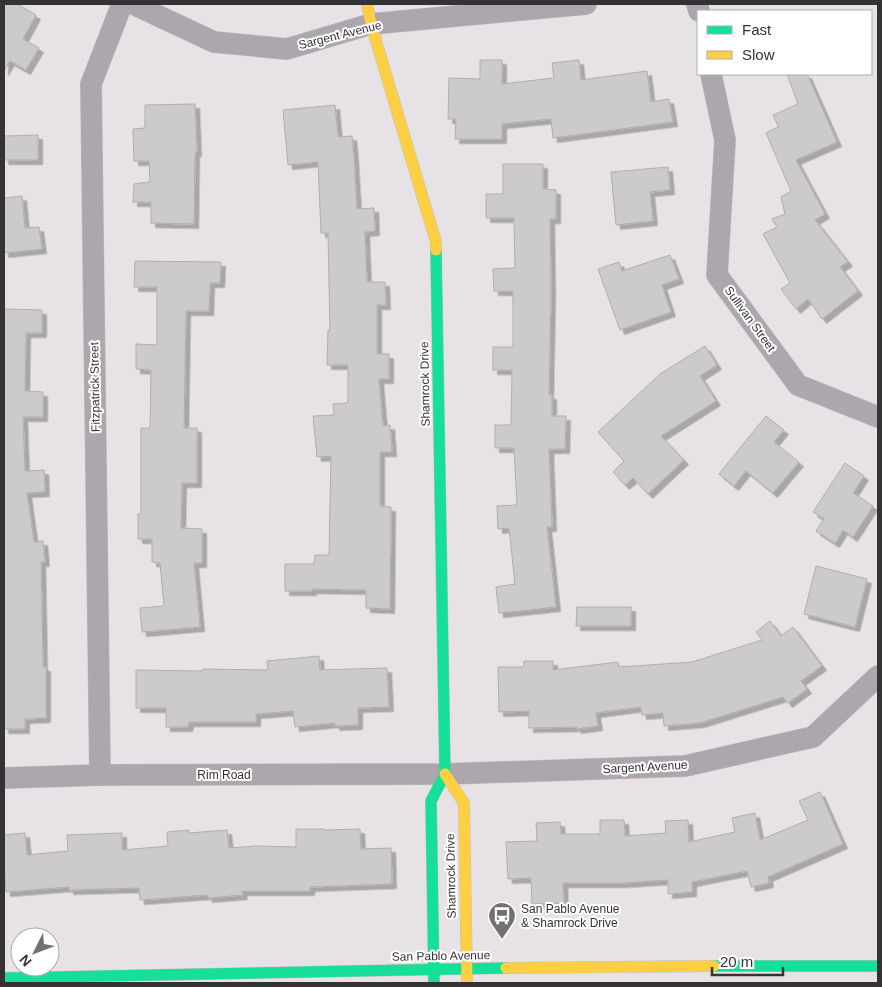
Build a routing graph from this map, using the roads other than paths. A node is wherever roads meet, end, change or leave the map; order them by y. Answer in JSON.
{"nodes":[{"id":1,"x":122,"y":4,"type":"edge"},
{"id":2,"x":133,"y":4,"type":"edge"},
{"id":3,"x":367,"y":4,"type":"edge"},
{"id":4,"x":586,"y":4,"type":"edge"},
{"id":5,"x":371,"y":24,"type":"junction"},
{"id":6,"x":711,"y":75,"type":"edge"},
{"id":7,"x":878,"y":417,"type":"edge"},
{"id":8,"x":878,"y":676,"type":"edge"},
{"id":9,"x":445,"y":774,"type":"junction"},
{"id":10,"x":100,"y":776,"type":"junction"},
{"id":11,"x":4,"y":778,"type":"edge"},
{"id":12,"x":878,"y":966,"type":"edge"},
{"id":13,"x":434,"y":969,"type":"junction"},
{"id":14,"x":466,"y":969,"type":"junction"},
{"id":15,"x":4,"y":978,"type":"edge"},
{"id":16,"x":434,"y":983,"type":"edge"},
{"id":17,"x":467,"y":983,"type":"edge"}],
"edges":[{"from":1,"to":10,"type":"street","name":"Fitzpatrick Street"},
{"from":2,"to":5,"type":"street","name":"Sargent Avenue"},
{"from":3,"to":5,"type":"street","name":"Shamrock Drive"},
{"from":4,"to":5,"type":"street","name":"Sargent Avenue"},
{"from":5,"to":9,"type":"street","name":"Shamrock Drive"},
{"from":6,"to":7,"type":"street","name":"Sullivan Street"},
{"from":8,"to":9,"type":"street","name":"Sargent Avenue"},
{"from":9,"to":10,"type":"street","name":"Rim Road"},
{"from":9,"to":13,"type":"street","name":"Shamrock Drive"},
{"from":9,"to":14,"type":"street","name":"Shamrock Drive"},
{"from":10,"to":11,"type":"street","name":"Rim Road"},
{"from":12,"to":14,"type":"street","name":"San Pablo Avenue"},
{"from":13,"to":14,"type":"street","name":"San Pablo Avenue"},
{"from":13,"to":15,"type":"street","name":"San Pablo Avenue"},
{"from":13,"to":16,"type":"street","name":"Shamrock Drive"},
{"from":14,"to":17,"type":"street","name":"Shamrock Drive"}]}
